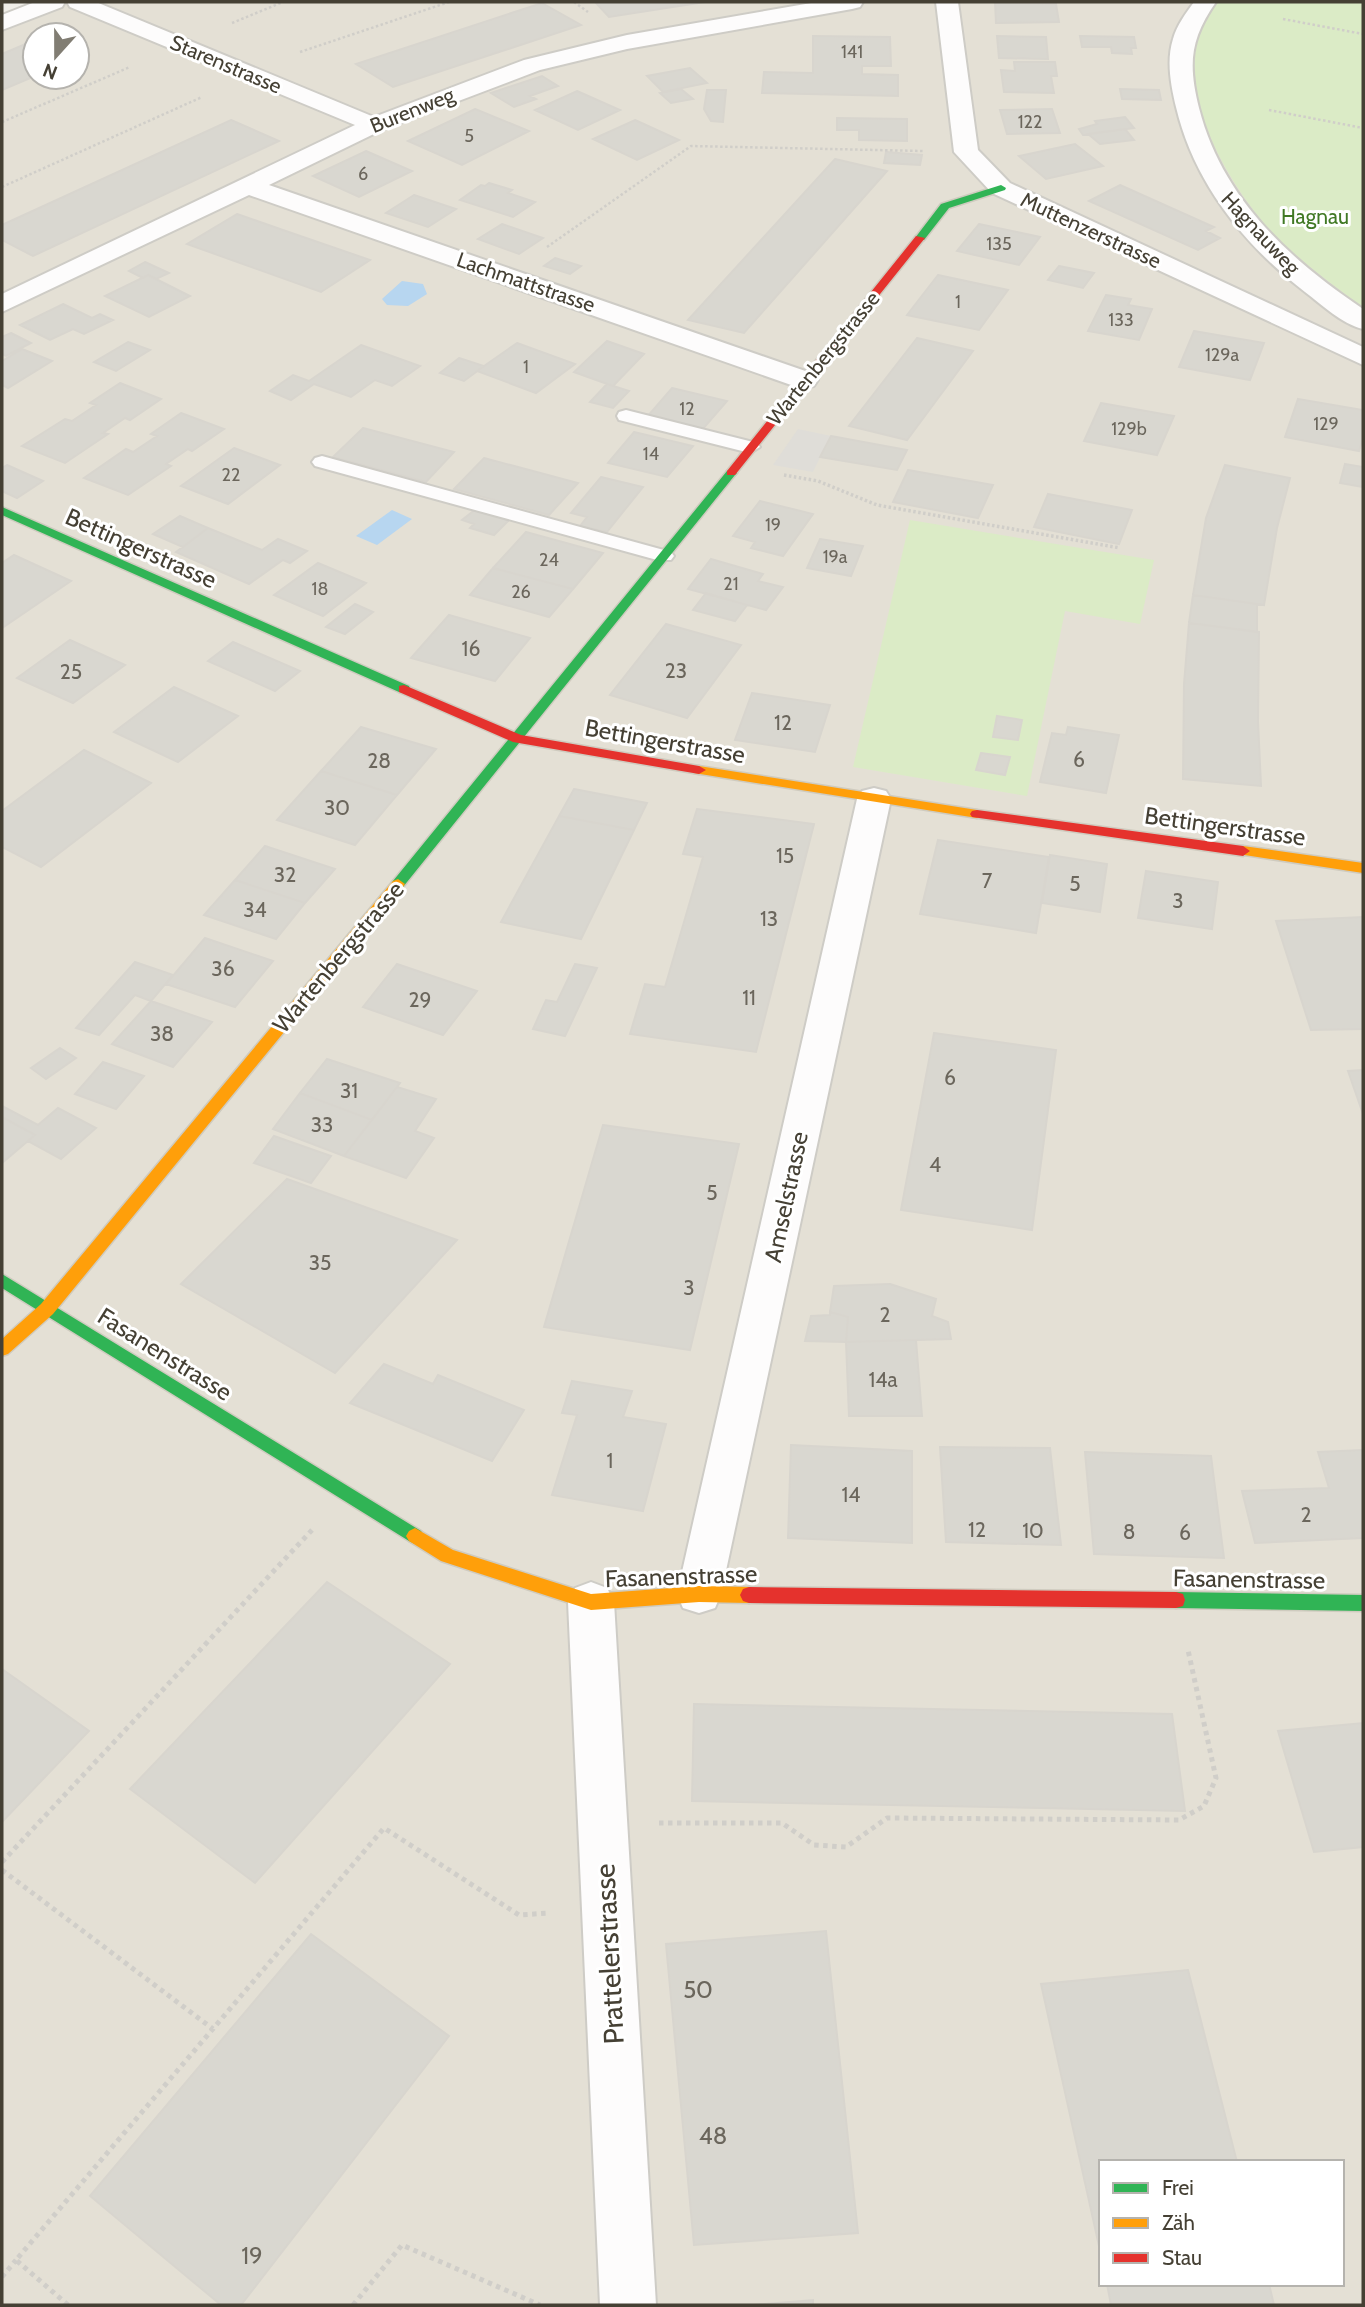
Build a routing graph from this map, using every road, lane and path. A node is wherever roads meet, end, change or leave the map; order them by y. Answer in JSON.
{"nodes":[{"id":1,"x":54,"y":2,"type":"edge"},
{"id":2,"x":78,"y":2,"type":"edge"},
{"id":3,"x":283,"y":2,"type":"edge"},
{"id":4,"x":449,"y":2,"type":"edge"},
{"id":5,"x":852,"y":2,"type":"edge"},
{"id":6,"x":947,"y":2,"type":"edge"},
{"id":7,"x":1205,"y":2,"type":"edge"},
{"id":8,"x":1283,"y":19,"type":"dead end"},
{"id":9,"x":2,"y":23,"type":"edge"},
{"id":10,"x":221,"y":28,"type":"dead end"},
{"id":11,"x":1363,"y":34,"type":"edge"},
{"id":12,"x":298,"y":52,"type":"dead end"},
{"id":13,"x":132,"y":66,"type":"dead end"},
{"id":14,"x":202,"y":97,"type":"dead end"},
{"id":15,"x":1269,"y":110,"type":"dead end"},
{"id":16,"x":2,"y":122,"type":"edge"},
{"id":17,"x":374,"y":125,"type":"junction"},
{"id":18,"x":1363,"y":128,"type":"edge"},
{"id":19,"x":966,"y":152,"type":"junction"},
{"id":20,"x":248,"y":186,"type":"junction"},
{"id":21,"x":2,"y":187,"type":"edge"},
{"id":22,"x":1001,"y":188,"type":"junction"},
{"id":23,"x":506,"y":275,"type":"junction"},
{"id":24,"x":2,"y":304,"type":"edge"},
{"id":25,"x":1363,"y":321,"type":"edge"},
{"id":26,"x":1363,"y":357,"type":"edge"},
{"id":27,"x":804,"y":380,"type":"junction"},
{"id":28,"x":626,"y":416,"type":"dead end"},
{"id":29,"x":750,"y":447,"type":"junction"},
{"id":30,"x":322,"y":463,"type":"dead end"},
{"id":31,"x":736,"y":465,"type":"junction"},
{"id":32,"x":6,"y":517,"type":"edge"},
{"id":33,"x":1120,"y":548,"type":"dead end"},
{"id":34,"x":664,"y":555,"type":"junction"},
{"id":35,"x":518,"y":739,"type":"junction"},
{"id":36,"x":874,"y":799,"type":"junction"},
{"id":37,"x":1363,"y":868,"type":"edge"},
{"id":38,"x":2,"y":1280,"type":"edge"},
{"id":39,"x":47,"y":1309,"type":"junction"},
{"id":40,"x":2,"y":1349,"type":"edge"},
{"id":41,"x":347,"y":1494,"type":"junction"},
{"id":42,"x":699,"y":1594,"type":"junction"},
{"id":43,"x":1178,"y":1601,"type":"junction"},
{"id":44,"x":591,"y":1602,"type":"junction"},
{"id":45,"x":1363,"y":1603,"type":"edge"},
{"id":46,"x":602,"y":1822,"type":"junction"},
{"id":47,"x":2,"y":1862,"type":"edge"},
{"id":48,"x":2,"y":1870,"type":"edge"},
{"id":49,"x":607,"y":1909,"type":"junction"},
{"id":50,"x":212,"y":2029,"type":"junction"},
{"id":51,"x":16,"y":2260,"type":"junction"},
{"id":52,"x":2,"y":2277,"type":"edge"},
{"id":53,"x":68,"y":2305,"type":"edge"},
{"id":54,"x":353,"y":2305,"type":"edge"},
{"id":55,"x":540,"y":2305,"type":"edge"},
{"id":56,"x":628,"y":2305,"type":"edge"}],
"edges":[{"from":1,"to":9,"type":"street"},
{"from":2,"to":17,"type":"street","name":"Starenstrasse"},
{"from":3,"to":10,"type":"path"},
{"from":4,"to":12,"type":"path"},
{"from":5,"to":17,"type":"street","name":"Burenweg"},
{"from":6,"to":19,"type":"street"},
{"from":7,"to":25,"type":"street","name":"Hagnauweg"},
{"from":8,"to":11,"type":"path"},
{"from":13,"to":16,"type":"path"},
{"from":14,"to":21,"type":"path"},
{"from":15,"to":18,"type":"path"},
{"from":17,"to":20,"type":"street","name":"Burenweg"},
{"from":19,"to":22,"type":"street","name":"Muttenzerstrasse"},
{"from":19,"to":23,"type":"path"},
{"from":20,"to":23,"type":"street","name":"Lachmattstrasse"},
{"from":20,"to":24,"type":"street","name":"Burenweg"},
{"from":22,"to":26,"type":"street","name":"Muttenzerstrasse"},
{"from":22,"to":27,"type":"street","name":"Wartenbergstrasse"},
{"from":23,"to":27,"type":"street","name":"Lachmattstrasse"},
{"from":27,"to":29,"type":"street","name":"Wartenbergstrasse"},
{"from":28,"to":29,"type":"lane"},
{"from":29,"to":31,"type":"street","name":"Wartenbergstrasse"},
{"from":30,"to":34,"type":"lane"},
{"from":31,"to":33,"type":"path"},
{"from":31,"to":34,"type":"street","name":"Wartenbergstrasse"},
{"from":32,"to":35,"type":"street","name":"Bettingerstrasse"},
{"from":34,"to":35,"type":"street","name":"Wartenbergstrasse"},
{"from":35,"to":36,"type":"street","name":"Bettingerstrasse"},
{"from":35,"to":39,"type":"street","name":"Wartenbergstrasse"},
{"from":36,"to":37,"type":"street","name":"Bettingerstrasse"},
{"from":36,"to":42,"type":"street","name":"Amselstrasse"},
{"from":38,"to":39,"type":"street","name":"Fasanenstrasse"},
{"from":39,"to":40,"type":"street","name":"Wartenbergstrasse"},
{"from":39,"to":41,"type":"street","name":"Fasanenstrasse"},
{"from":41,"to":44,"type":"street","name":"Fasanenstrasse"},
{"from":41,"to":47,"type":"path"},
{"from":42,"to":43,"type":"street","name":"Fasanenstrasse"},
{"from":42,"to":44,"type":"street","name":"Fasanenstrasse"},
{"from":43,"to":45,"type":"street","name":"Fasanenstrasse"},
{"from":43,"to":46,"type":"path"},
{"from":44,"to":46,"type":"street","name":"Prattelerstrasse"},
{"from":46,"to":49,"type":"street","name":"Prattelerstrasse"},
{"from":48,"to":50,"type":"path"},
{"from":49,"to":50,"type":"path"},
{"from":49,"to":56,"type":"street","name":"Prattelerstrasse"},
{"from":50,"to":51,"type":"path"},
{"from":51,"to":52,"type":"path"},
{"from":51,"to":53,"type":"path"},
{"from":54,"to":55,"type":"path"}]}
